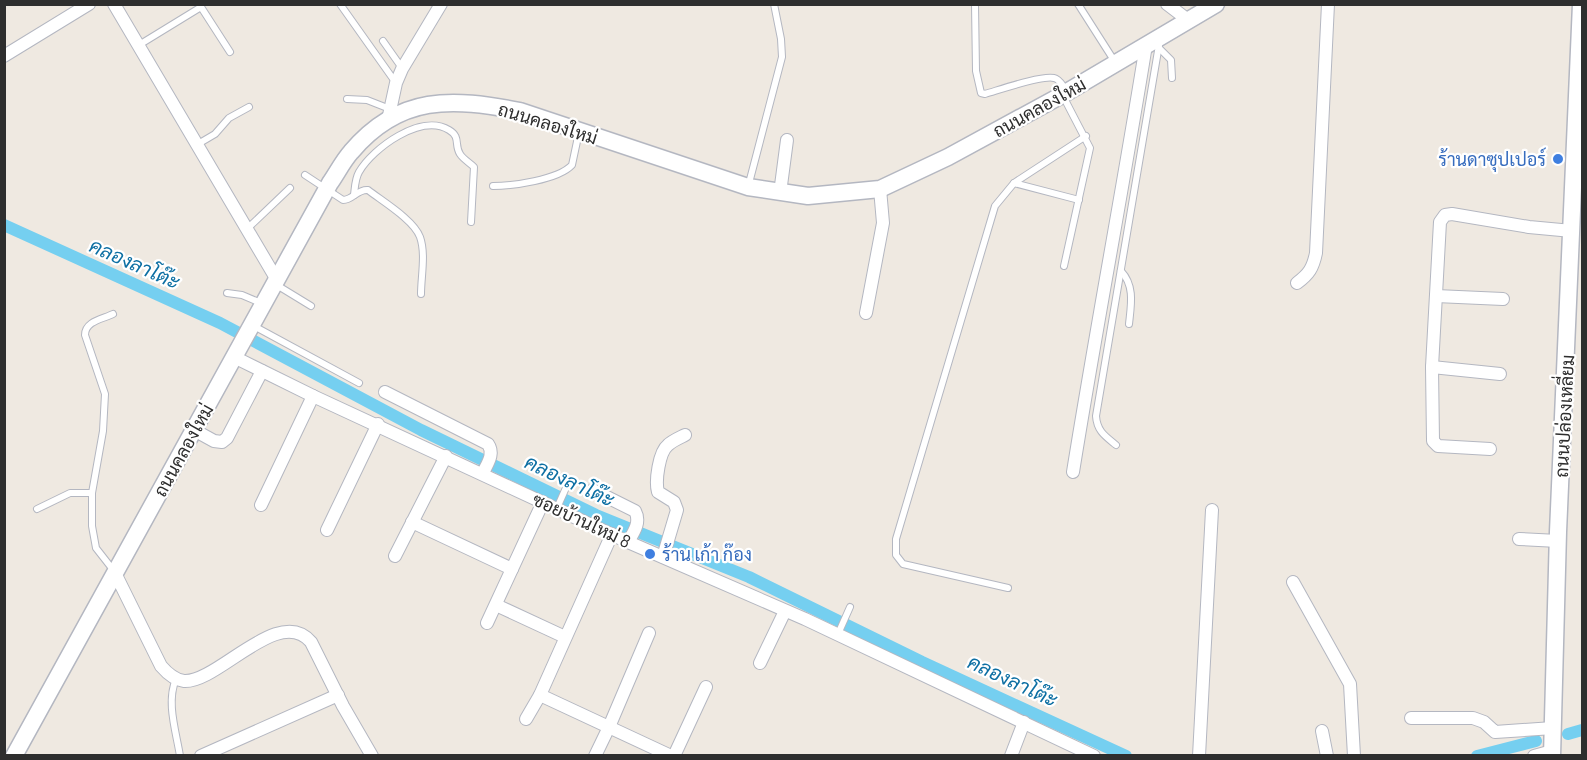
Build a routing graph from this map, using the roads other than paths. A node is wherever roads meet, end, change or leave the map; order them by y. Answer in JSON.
{"nodes":[{"id":1,"x":89,"y":4,"type":"edge"},
{"id":2,"x":114,"y":4,"type":"edge"},
{"id":3,"x":340,"y":4,"type":"edge"},
{"id":4,"x":441,"y":4,"type":"edge"},
{"id":5,"x":774,"y":4,"type":"edge"},
{"id":6,"x":975,"y":4,"type":"edge"},
{"id":7,"x":1078,"y":4,"type":"edge"},
{"id":8,"x":1167,"y":4,"type":"edge"},
{"id":9,"x":1216,"y":4,"type":"edge"},
{"id":10,"x":1328,"y":4,"type":"edge"},
{"id":11,"x":200,"y":6,"type":"edge"},
{"id":12,"x":1581,"y":7,"type":"edge"},
{"id":13,"x":1188,"y":20,"type":"junction"},
{"id":14,"x":383,"y":41,"type":"dead end"},
{"id":15,"x":1155,"y":43,"type":"junction"},
{"id":16,"x":139,"y":45,"type":"junction"},
{"id":17,"x":230,"y":52,"type":"dead end"},
{"id":18,"x":4,"y":56,"type":"edge"},
{"id":19,"x":1116,"y":63,"type":"junction"},
{"id":20,"x":402,"y":69,"type":"junction"},
{"id":21,"x":1172,"y":78,"type":"dead end"},
{"id":22,"x":396,"y":83,"type":"junction"},
{"id":23,"x":1065,"y":93,"type":"junction"},
{"id":24,"x":347,"y":99,"type":"dead end"},
{"id":25,"x":249,"y":107,"type":"dead end"},
{"id":26,"x":389,"y":115,"type":"junction"},
{"id":27,"x":580,"y":131,"type":"junction"},
{"id":28,"x":1086,"y":136,"type":"junction"},
{"id":29,"x":788,"y":140,"type":"dead end"},
{"id":30,"x":198,"y":144,"type":"junction"},
{"id":31,"x":305,"y":175,"type":"dead end"},
{"id":32,"x":1014,"y":183,"type":"junction"},
{"id":33,"x":493,"y":186,"type":"dead end"},
{"id":34,"x":290,"y":188,"type":"dead end"},
{"id":35,"x":327,"y":188,"type":"junction"},
{"id":36,"x":748,"y":188,"type":"junction"},
{"id":37,"x":880,"y":189,"type":"junction"},
{"id":38,"x":780,"y":193,"type":"junction"},
{"id":39,"x":354,"y":195,"type":"junction"},
{"id":40,"x":1079,"y":200,"type":"junction"},
{"id":41,"x":471,"y":222,"type":"dead end"},
{"id":42,"x":247,"y":229,"type":"junction"},
{"id":43,"x":1572,"y":231,"type":"junction"},
{"id":44,"x":1064,"y":266,"type":"dead end"},
{"id":45,"x":1121,"y":271,"type":"junction"},
{"id":46,"x":276,"y":281,"type":"junction"},
{"id":47,"x":1297,"y":282,"type":"dead end"},
{"id":48,"x":227,"y":293,"type":"dead end"},
{"id":49,"x":421,"y":294,"type":"dead end"},
{"id":50,"x":1436,"y":296,"type":"junction"},
{"id":51,"x":1503,"y":299,"type":"dead end"},
{"id":52,"x":264,"y":303,"type":"junction"},
{"id":53,"x":311,"y":306,"type":"dead end"},
{"id":54,"x":866,"y":313,"type":"dead end"},
{"id":55,"x":114,"y":314,"type":"dead end"},
{"id":56,"x":1129,"y":324,"type":"dead end"},
{"id":57,"x":250,"y":328,"type":"junction"},
{"id":58,"x":237,"y":353,"type":"junction"},
{"id":59,"x":1432,"y":367,"type":"junction"},
{"id":60,"x":262,"y":371,"type":"junction"},
{"id":61,"x":1500,"y":374,"type":"dead end"},
{"id":62,"x":360,"y":383,"type":"dead end"},
{"id":63,"x":385,"y":392,"type":"dead end"},
{"id":64,"x":313,"y":396,"type":"junction"},
{"id":65,"x":378,"y":424,"type":"junction"},
{"id":66,"x":194,"y":430,"type":"junction"},
{"id":67,"x":685,"y":435,"type":"dead end"},
{"id":68,"x":1116,"y":446,"type":"dead end"},
{"id":69,"x":1490,"y":449,"type":"dead end"},
{"id":70,"x":446,"y":456,"type":"junction"},
{"id":71,"x":487,"y":464,"type":"junction"},
{"id":72,"x":1073,"y":472,"type":"dead end"},
{"id":73,"x":569,"y":481,"type":"dead end"},
{"id":74,"x":593,"y":490,"type":"dead end"},
{"id":75,"x":92,"y":493,"type":"junction"},
{"id":76,"x":543,"y":502,"type":"junction"},
{"id":77,"x":558,"y":504,"type":"junction"},
{"id":78,"x":261,"y":505,"type":"dead end"},
{"id":79,"x":37,"y":509,"type":"dead end"},
{"id":80,"x":1212,"y":510,"type":"dead end"},
{"id":81,"x":412,"y":522,"type":"junction"},
{"id":82,"x":327,"y":530,"type":"dead end"},
{"id":83,"x":612,"y":534,"type":"junction"},
{"id":84,"x":632,"y":534,"type":"junction"},
{"id":85,"x":1519,"y":539,"type":"dead end"},
{"id":86,"x":1558,"y":541,"type":"junction"},
{"id":87,"x":667,"y":548,"type":"junction"},
{"id":88,"x":395,"y":556,"type":"dead end"},
{"id":89,"x":512,"y":569,"type":"junction"},
{"id":90,"x":115,"y":573,"type":"junction"},
{"id":91,"x":1293,"y":582,"type":"dead end"},
{"id":92,"x":1008,"y":588,"type":"dead end"},
{"id":93,"x":496,"y":605,"type":"junction"},
{"id":94,"x":850,"y":607,"type":"dead end"},
{"id":95,"x":785,"y":611,"type":"junction"},
{"id":96,"x":487,"y":623,"type":"dead end"},
{"id":97,"x":839,"y":631,"type":"junction"},
{"id":98,"x":649,"y":633,"type":"dead end"},
{"id":99,"x":566,"y":638,"type":"junction"},
{"id":100,"x":760,"y":663,"type":"dead end"},
{"id":101,"x":177,"y":679,"type":"junction"},
{"id":102,"x":706,"y":687,"type":"dead end"},
{"id":103,"x":338,"y":695,"type":"junction"},
{"id":104,"x":540,"y":695,"type":"junction"},
{"id":105,"x":1411,"y":718,"type":"dead end"},
{"id":106,"x":526,"y":719,"type":"dead end"},
{"id":107,"x":1024,"y":722,"type":"junction"},
{"id":108,"x":609,"y":727,"type":"junction"},
{"id":109,"x":1553,"y":728,"type":"junction"},
{"id":110,"x":1322,"y":731,"type":"dead end"},
{"id":111,"x":1552,"y":753,"type":"edge"},
{"id":112,"x":14,"y":756,"type":"edge"},
{"id":113,"x":180,"y":756,"type":"edge"},
{"id":114,"x":201,"y":756,"type":"edge"},
{"id":115,"x":372,"y":756,"type":"edge"},
{"id":116,"x":595,"y":756,"type":"edge"},
{"id":117,"x":673,"y":756,"type":"edge"},
{"id":118,"x":1011,"y":756,"type":"edge"},
{"id":119,"x":1094,"y":756,"type":"edge"},
{"id":120,"x":1199,"y":756,"type":"edge"},
{"id":121,"x":1326,"y":756,"type":"edge"},
{"id":122,"x":1354,"y":756,"type":"edge"},
{"id":123,"x":1534,"y":756,"type":"edge"}],
"edges":[{"from":1,"to":18,"type":"street"},
{"from":2,"to":16,"type":"street"},
{"from":3,"to":22,"type":"lane"},
{"from":4,"to":20,"type":"street"},
{"from":5,"to":36,"type":"lane"},
{"from":6,"to":23,"type":"lane"},
{"from":7,"to":19,"type":"lane"},
{"from":8,"to":13,"type":"street"},
{"from":9,"to":13,"type":"street","name":"ถนนคลองใหม่"},
{"from":10,"to":47,"type":"street"},
{"from":11,"to":16,"type":"lane"},
{"from":11,"to":17,"type":"lane"},
{"from":12,"to":43,"type":"street","name":"ถนนปล่องเหลี่ยม"},
{"from":13,"to":15,"type":"street","name":"ถนนคลองใหม่"},
{"from":14,"to":20,"type":"lane"},
{"from":15,"to":19,"type":"street","name":"ถนนคลองใหม่"},
{"from":15,"to":21,"type":"lane"},
{"from":15,"to":45,"type":"lane"},
{"from":15,"to":72,"type":"street"},
{"from":16,"to":30,"type":"street"},
{"from":19,"to":23,"type":"street","name":"ถนนคลองใหม่"},
{"from":20,"to":22,"type":"street"},
{"from":22,"to":26,"type":"street"},
{"from":23,"to":28,"type":"lane"},
{"from":23,"to":37,"type":"street","name":"ถนนคลองใหม่"},
{"from":24,"to":26,"type":"lane"},
{"from":25,"to":30,"type":"lane"},
{"from":26,"to":27,"type":"street","name":"ถนนคลองใหม่"},
{"from":26,"to":35,"type":"street","name":"ถนนคลองใหม่"},
{"from":27,"to":33,"type":"lane"},
{"from":27,"to":36,"type":"street","name":"ถนนคลองใหม่"},
{"from":28,"to":32,"type":"lane"},
{"from":28,"to":40,"type":"lane"},
{"from":29,"to":38,"type":"street"},
{"from":30,"to":42,"type":"street"},
{"from":31,"to":35,"type":"lane"},
{"from":32,"to":40,"type":"lane"},
{"from":32,"to":92,"type":"lane"},
{"from":34,"to":42,"type":"lane"},
{"from":35,"to":39,"type":"lane"},
{"from":35,"to":46,"type":"street","name":"ถนนคลองใหม่"},
{"from":36,"to":38,"type":"street","name":"ถนนคลองใหม่"},
{"from":37,"to":38,"type":"street","name":"ถนนคลองใหม่"},
{"from":37,"to":54,"type":"street"},
{"from":39,"to":41,"type":"lane"},
{"from":39,"to":49,"type":"lane"},
{"from":40,"to":44,"type":"lane"},
{"from":42,"to":46,"type":"street"},
{"from":43,"to":50,"type":"street"},
{"from":43,"to":86,"type":"street","name":"ถนนปล่องเหลี่ยม"},
{"from":45,"to":56,"type":"lane"},
{"from":45,"to":68,"type":"lane"},
{"from":46,"to":52,"type":"street","name":"ถนนคลองใหม่"},
{"from":46,"to":53,"type":"lane"},
{"from":48,"to":52,"type":"lane"},
{"from":50,"to":51,"type":"street"},
{"from":50,"to":59,"type":"street"},
{"from":52,"to":57,"type":"street","name":"ถนนคลองใหม่"},
{"from":55,"to":75,"type":"lane"},
{"from":57,"to":58,"type":"street","name":"ถนนคลองใหม่"},
{"from":57,"to":62,"type":"lane"},
{"from":58,"to":60,"type":"street","name":"ซอยบ้านใหม่ 8"},
{"from":58,"to":66,"type":"street","name":"ถนนคลองใหม่"},
{"from":59,"to":61,"type":"street"},
{"from":59,"to":69,"type":"street"},
{"from":60,"to":64,"type":"street","name":"ซอยบ้านใหม่ 8"},
{"from":60,"to":66,"type":"street"},
{"from":63,"to":71,"type":"street"},
{"from":64,"to":65,"type":"street","name":"ซอยบ้านใหม่ 8"},
{"from":64,"to":78,"type":"street"},
{"from":65,"to":70,"type":"street","name":"ซอยบ้านใหม่ 8"},
{"from":65,"to":82,"type":"street"},
{"from":66,"to":90,"type":"street","name":"ถนนคลองใหม่"},
{"from":67,"to":87,"type":"street"},
{"from":70,"to":71,"type":"street","name":"ซอยบ้านใหม่ 8"},
{"from":70,"to":81,"type":"street"},
{"from":71,"to":76,"type":"street","name":"ซอยบ้านใหม่ 8"},
{"from":73,"to":77,"type":"lane"},
{"from":74,"to":84,"type":"street"},
{"from":75,"to":79,"type":"lane"},
{"from":75,"to":90,"type":"lane"},
{"from":76,"to":77,"type":"street","name":"ซอยบ้านใหม่ 8"},
{"from":76,"to":89,"type":"street"},
{"from":77,"to":83,"type":"street","name":"ซอยบ้านใหม่ 8"},
{"from":80,"to":120,"type":"street"},
{"from":81,"to":88,"type":"street"},
{"from":81,"to":89,"type":"street"},
{"from":83,"to":84,"type":"street","name":"ซอยบ้านใหม่ 8"},
{"from":83,"to":99,"type":"street"},
{"from":84,"to":87,"type":"street","name":"ซอยบ้านใหม่ 8"},
{"from":85,"to":86,"type":"street"},
{"from":86,"to":109,"type":"street","name":"ถนนปล่องเหลี่ยม"},
{"from":87,"to":95,"type":"street","name":"ซอยบ้านใหม่ 8"},
{"from":89,"to":93,"type":"street"},
{"from":90,"to":101,"type":"street"},
{"from":90,"to":112,"type":"street","name":"ถนนคลองใหม่"},
{"from":91,"to":122,"type":"street"},
{"from":93,"to":96,"type":"street"},
{"from":93,"to":99,"type":"street"},
{"from":94,"to":97,"type":"lane"},
{"from":95,"to":97,"type":"street","name":"ซอยบ้านใหม่ 8"},
{"from":95,"to":100,"type":"street"},
{"from":97,"to":107,"type":"street","name":"ซอยบ้านใหม่ 8"},
{"from":98,"to":108,"type":"street"},
{"from":99,"to":104,"type":"street"},
{"from":101,"to":103,"type":"street"},
{"from":101,"to":113,"type":"lane"},
{"from":102,"to":117,"type":"street"},
{"from":103,"to":114,"type":"street"},
{"from":103,"to":115,"type":"street"},
{"from":104,"to":106,"type":"street"},
{"from":104,"to":108,"type":"street"},
{"from":105,"to":109,"type":"street"},
{"from":107,"to":118,"type":"street"},
{"from":107,"to":119,"type":"street","name":"ซอยบ้านใหม่ 8"},
{"from":108,"to":116,"type":"street"},
{"from":108,"to":117,"type":"street"},
{"from":109,"to":111,"type":"street","name":"ถนนปล่องเหลี่ยม"},
{"from":110,"to":121,"type":"street"},
{"from":111,"to":123,"type":"street"}]}
